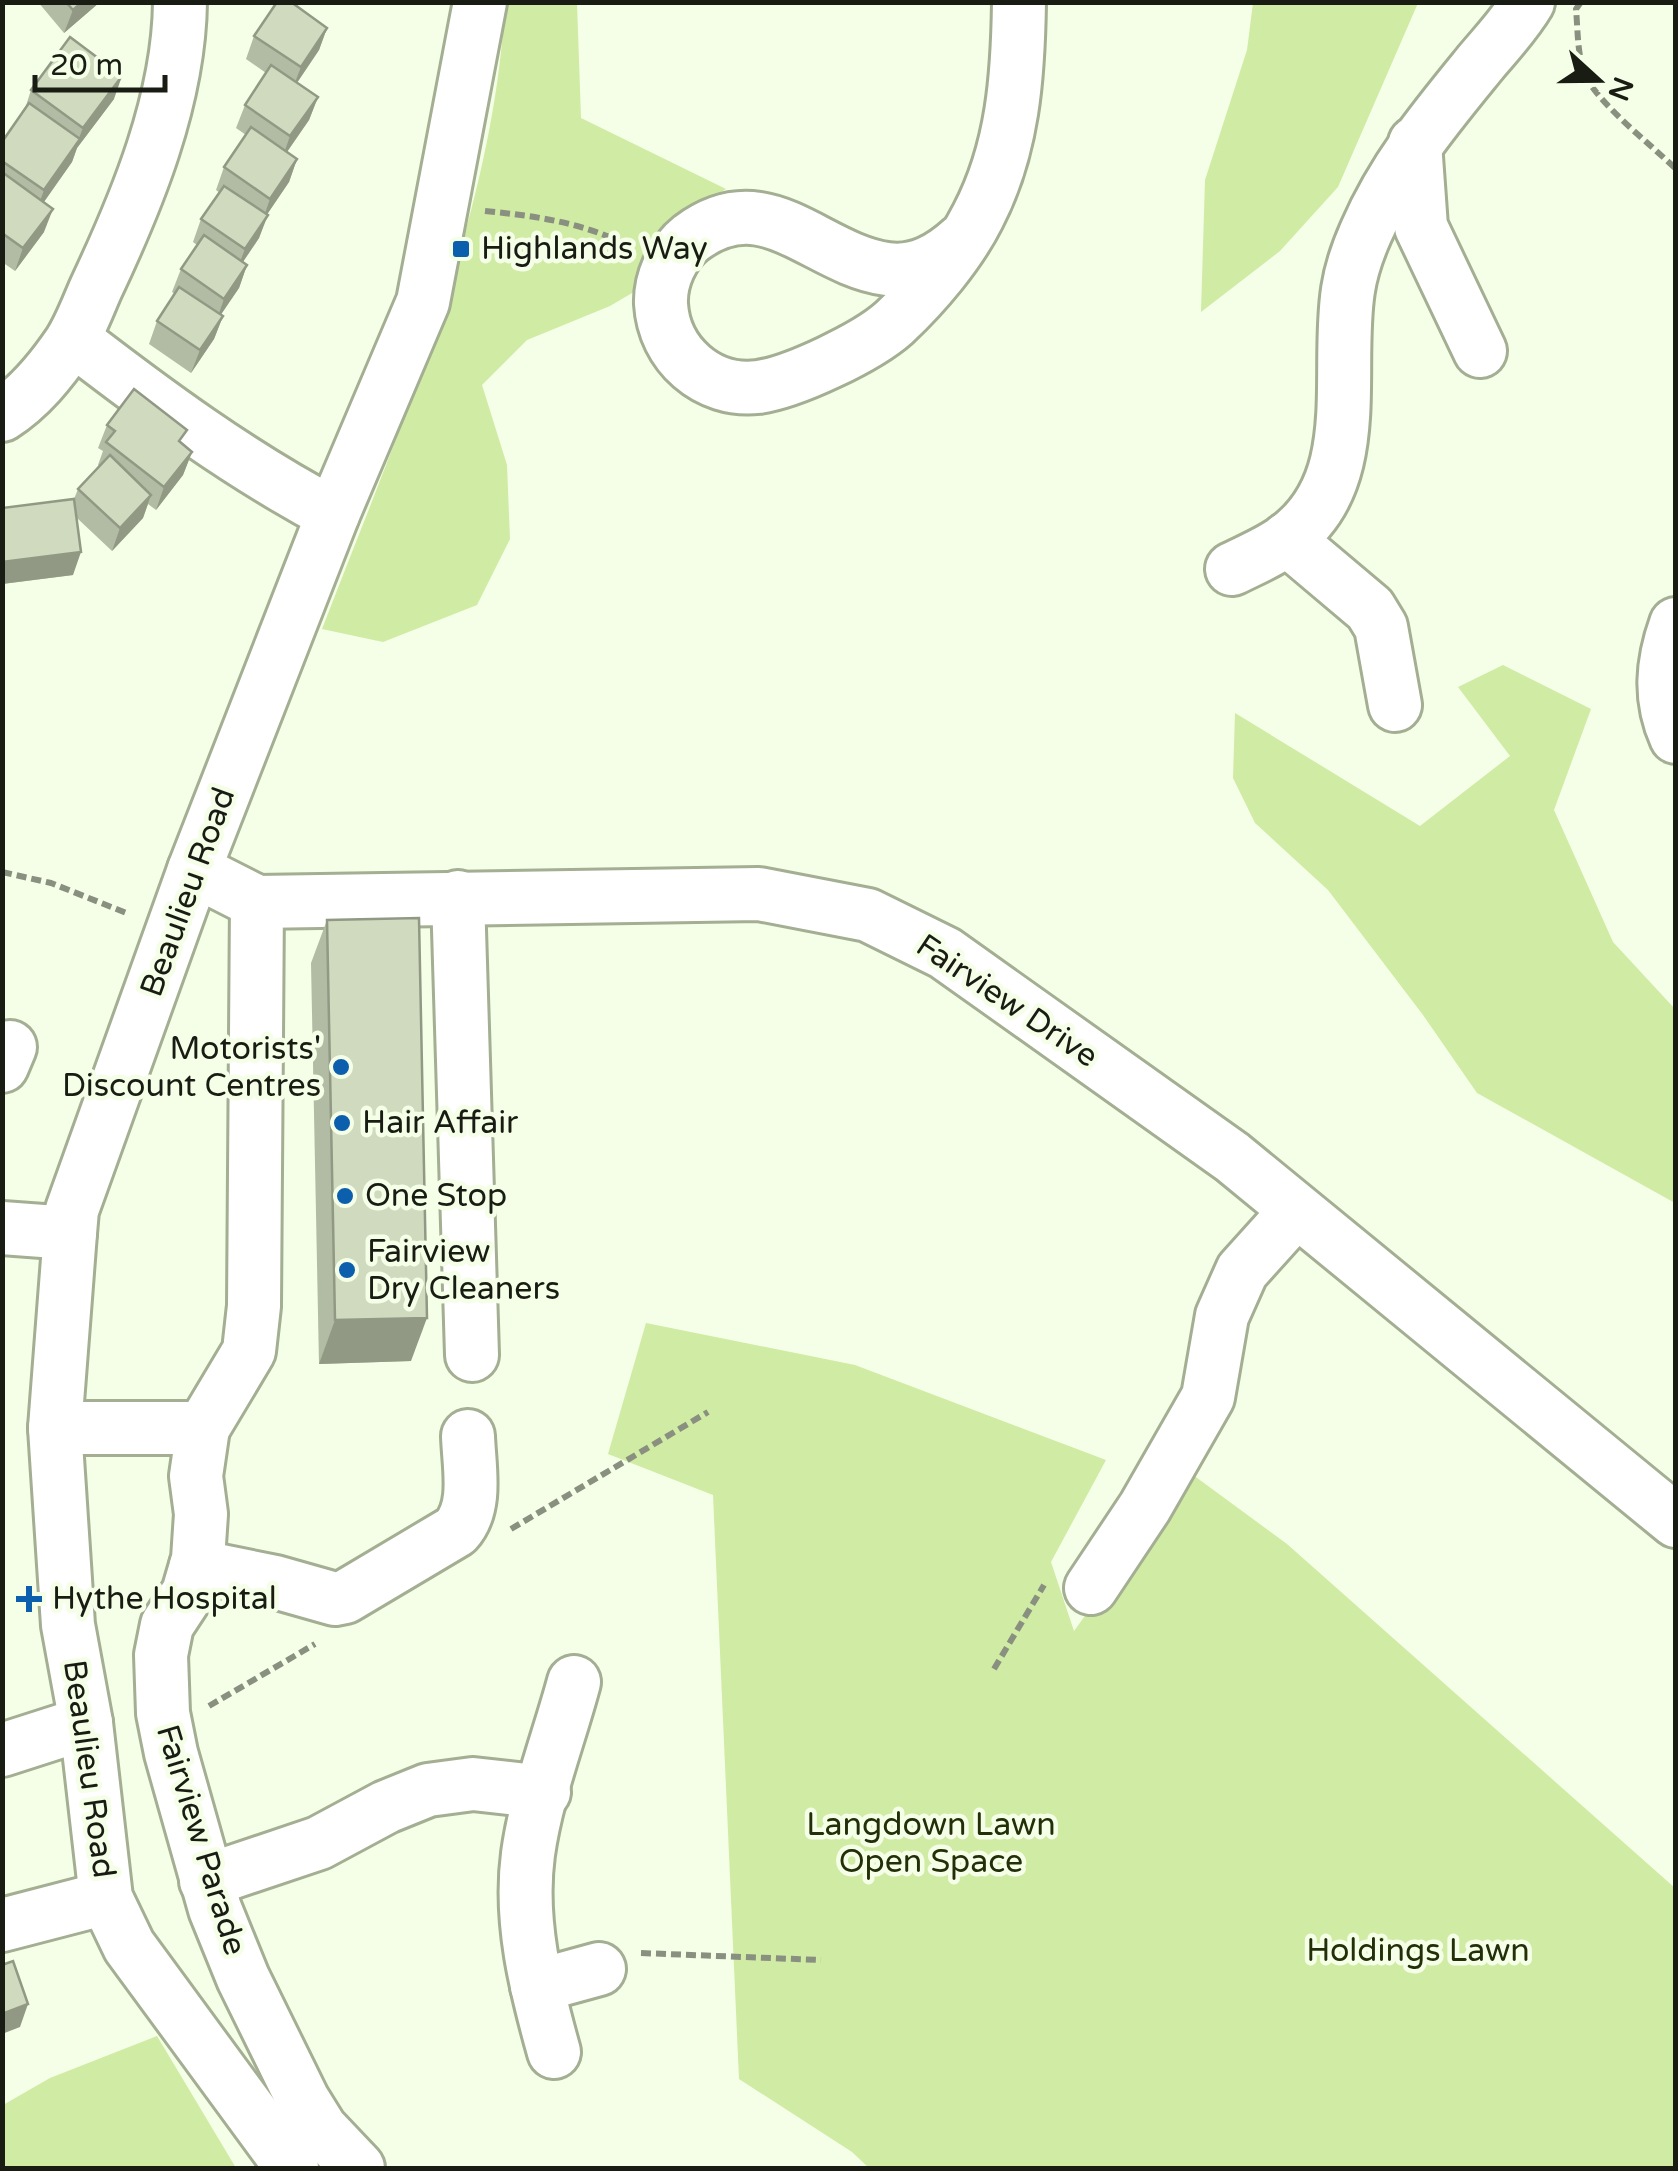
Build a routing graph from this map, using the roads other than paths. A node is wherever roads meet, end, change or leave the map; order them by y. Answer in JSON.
{"nodes":[{"id":1,"x":180,"y":2,"type":"edge"},
{"id":2,"x":480,"y":2,"type":"edge"},
{"id":3,"x":1019,"y":2,"type":"edge"},
{"id":4,"x":1528,"y":2,"type":"edge"},
{"id":5,"x":1415,"y":143,"type":"junction"},
{"id":6,"x":962,"y":240,"type":"junction"},
{"id":7,"x":73,"y":339,"type":"junction"},
{"id":8,"x":1480,"y":351,"type":"dead end"},
{"id":9,"x":2,"y":416,"type":"edge"},
{"id":10,"x":334,"y":514,"type":"junction"},
{"id":11,"x":1288,"y":540,"type":"junction"},
{"id":12,"x":1232,"y":569,"type":"dead end"},
{"id":13,"x":1676,"y":624,"type":"edge"},
{"id":14,"x":1395,"y":705,"type":"dead end"},
{"id":15,"x":1676,"y":737,"type":"edge"},
{"id":16,"x":194,"y":870,"type":"junction"},
{"id":17,"x":458,"y":897,"type":"junction"},
{"id":18,"x":256,"y":902,"type":"junction"},
{"id":19,"x":1296,"y":1211,"type":"junction"},
{"id":20,"x":2,"y":1228,"type":"edge"},
{"id":21,"x":70,"y":1233,"type":"junction"},
{"id":22,"x":472,"y":1355,"type":"dead end"},
{"id":23,"x":56,"y":1428,"type":"junction"},
{"id":24,"x":203,"y":1428,"type":"junction"},
{"id":25,"x":468,"y":1436,"type":"dead end"},
{"id":26,"x":1676,"y":1521,"type":"edge"},
{"id":27,"x":196,"y":1566,"type":"junction"},
{"id":28,"x":1091,"y":1588,"type":"dead end"},
{"id":29,"x":574,"y":1682,"type":"dead end"},
{"id":30,"x":86,"y":1722,"type":"junction"},
{"id":31,"x":2,"y":1750,"type":"edge"},
{"id":32,"x":544,"y":1792,"type":"junction"},
{"id":33,"x":206,"y":1880,"type":"junction"},
{"id":34,"x":106,"y":1898,"type":"junction"},
{"id":35,"x":2,"y":1925,"type":"edge"},
{"id":36,"x":600,"y":1969,"type":"road end"},
{"id":37,"x":537,"y":1986,"type":"junction"},
{"id":38,"x":554,"y":2052,"type":"dead end"},
{"id":39,"x":292,"y":2168,"type":"edge"},
{"id":40,"x":358,"y":2168,"type":"edge"}],
"edges":[{"from":1,"to":7,"type":"street"},
{"from":2,"to":10,"type":"street","name":"Beaulieu Road"},
{"from":3,"to":6,"type":"street"},
{"from":4,"to":5,"type":"street"},
{"from":5,"to":8,"type":"street"},
{"from":5,"to":11,"type":"street"},
{"from":6,"to":6,"type":"street"},
{"from":7,"to":9,"type":"street"},
{"from":7,"to":10,"type":"street"},
{"from":10,"to":16,"type":"street","name":"Beaulieu Road"},
{"from":11,"to":12,"type":"street"},
{"from":11,"to":14,"type":"street"},
{"from":13,"to":15,"type":"street"},
{"from":16,"to":18,"type":"street","name":"Fairview Drive"},
{"from":16,"to":21,"type":"street","name":"Beaulieu Road"},
{"from":17,"to":18,"type":"street","name":"Fairview Drive"},
{"from":17,"to":19,"type":"street","name":"Fairview Drive"},
{"from":17,"to":22,"type":"street"},
{"from":18,"to":24,"type":"street","name":"Fairview Parade"},
{"from":19,"to":26,"type":"street","name":"Fairview Drive"},
{"from":19,"to":28,"type":"street"},
{"from":20,"to":21,"type":"street"},
{"from":21,"to":23,"type":"street","name":"Beaulieu Road"},
{"from":23,"to":24,"type":"street"},
{"from":23,"to":30,"type":"street","name":"Beaulieu Road"},
{"from":24,"to":27,"type":"street","name":"Fairview Parade"},
{"from":25,"to":27,"type":"street"},
{"from":27,"to":33,"type":"street","name":"Fairview Parade"},
{"from":29,"to":32,"type":"street"},
{"from":30,"to":31,"type":"street"},
{"from":30,"to":34,"type":"street","name":"Beaulieu Road"},
{"from":32,"to":33,"type":"street"},
{"from":32,"to":37,"type":"street"},
{"from":33,"to":40,"type":"street","name":"Fairview Parade"},
{"from":34,"to":35,"type":"street"},
{"from":34,"to":39,"type":"street","name":"Beaulieu Road"},
{"from":36,"to":37,"type":"street"},
{"from":37,"to":38,"type":"street"}]}
